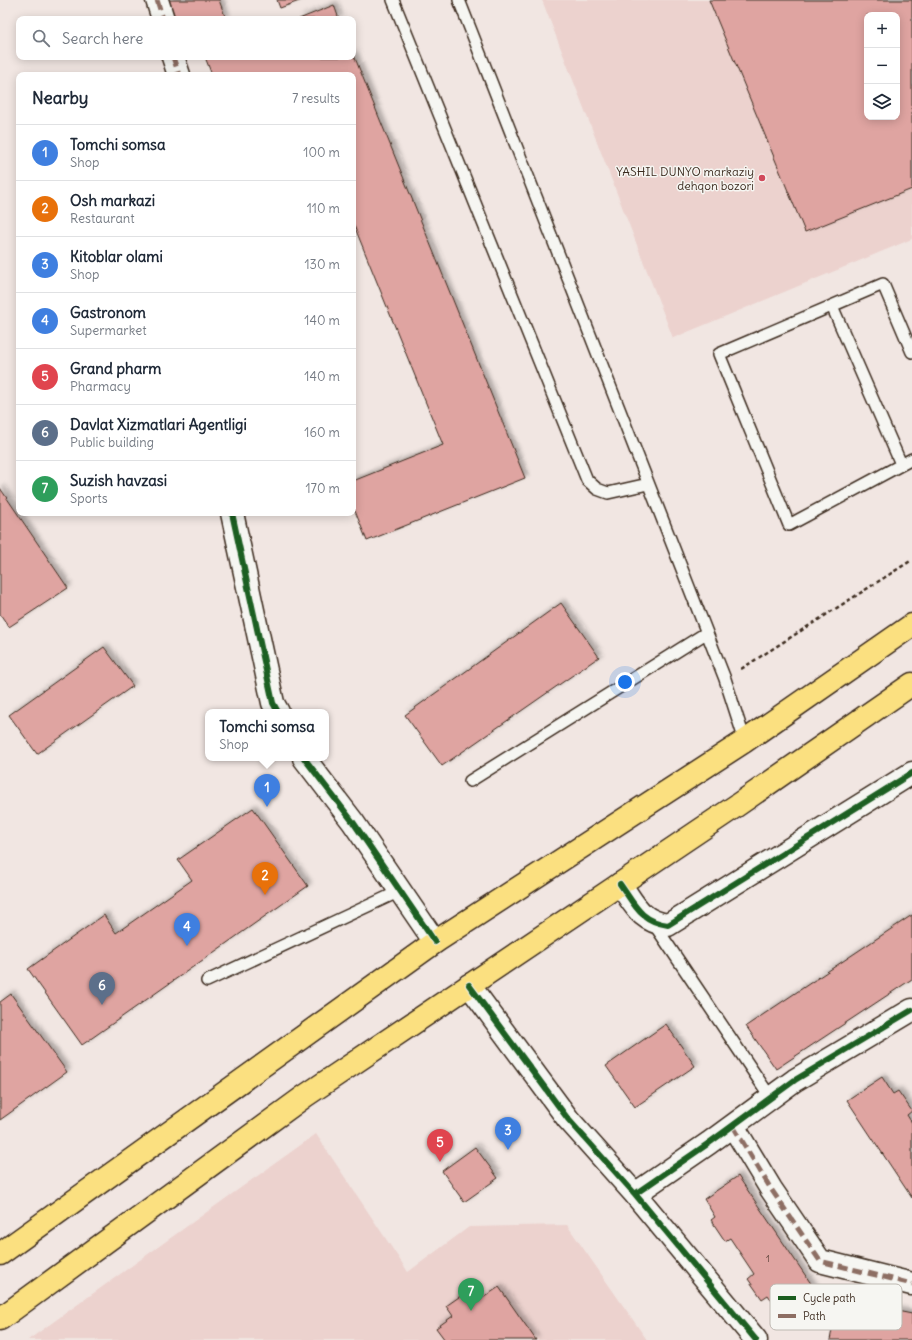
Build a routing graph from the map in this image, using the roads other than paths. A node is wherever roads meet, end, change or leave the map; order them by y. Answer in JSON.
{"nodes":[{"id":1,"x":157,"y":0,"type":"edge"},
{"id":2,"x":393,"y":0,"type":"edge"},
{"id":3,"x":459,"y":0,"type":"edge"},
{"id":4,"x":162,"y":16,"type":"edge"},
{"id":5,"x":175,"y":60,"type":"edge"},
{"id":6,"x":178,"y":72,"type":"edge"},
{"id":7,"x":832,"y":306,"type":"junction"},
{"id":8,"x":912,"y":352,"type":"edge"},
{"id":9,"x":912,"y":459,"type":"edge"},
{"id":10,"x":901,"y":464,"type":"junction"},
{"id":11,"x":648,"y":484,"type":"junction"},
{"id":12,"x":233,"y":516,"type":"edge"},
{"id":13,"x":912,"y":625,"type":"edge"},
{"id":14,"x":706,"y":633,"type":"junction"},
{"id":15,"x":912,"y":684,"type":"edge"},
{"id":16,"x":276,"y":709,"type":"edge"},
{"id":17,"x":745,"y":741,"type":"junction"},
{"id":18,"x":306,"y":761,"type":"edge"},
{"id":19,"x":912,"y":773,"type":"edge"},
{"id":20,"x":470,"y":781,"type":"dead end"},
{"id":21,"x":620,"y":884,"type":"junction"},
{"id":22,"x":400,"y":891,"type":"junction"},
{"id":23,"x":654,"y":923,"type":"junction"},
{"id":24,"x":435,"y":942,"type":"junction"},
{"id":25,"x":207,"y":981,"type":"dead end"},
{"id":26,"x":470,"y":985,"type":"junction"},
{"id":27,"x":912,"y":1010,"type":"edge"},
{"id":28,"x":771,"y":1098,"type":"junction"},
{"id":29,"x":733,"y":1126,"type":"junction"},
{"id":30,"x":635,"y":1194,"type":"junction"},
{"id":31,"x":0,"y":1254,"type":"edge"},
{"id":32,"x":912,"y":1284,"type":"edge"},
{"id":33,"x":0,"y":1319,"type":"edge"},
{"id":34,"x":756,"y":1340,"type":"edge"}],
"edges":[{"from":1,"to":4,"type":"street"},
{"from":2,"to":11,"type":"lane"},
{"from":3,"to":11,"type":"lane"},
{"from":5,"to":6,"type":"street"},
{"from":7,"to":8,"type":"lane"},
{"from":7,"to":10,"type":"lane"},
{"from":7,"to":10,"type":"lane"},
{"from":9,"to":10,"type":"lane"},
{"from":11,"to":14,"type":"lane"},
{"from":12,"to":16,"type":"street"},
{"from":13,"to":17,"type":"main road"},
{"from":14,"to":17,"type":"lane"},
{"from":14,"to":20,"type":"lane"},
{"from":15,"to":21,"type":"main road"},
{"from":17,"to":24,"type":"main road"},
{"from":18,"to":22,"type":"street"},
{"from":19,"to":23,"type":"street"},
{"from":21,"to":23,"type":"street"},
{"from":21,"to":26,"type":"main road"},
{"from":22,"to":24,"type":"street"},
{"from":22,"to":25,"type":"lane"},
{"from":23,"to":28,"type":"lane"},
{"from":24,"to":31,"type":"main road"},
{"from":26,"to":30,"type":"street"},
{"from":26,"to":33,"type":"main road"},
{"from":27,"to":28,"type":"street"},
{"from":28,"to":29,"type":"street"},
{"from":29,"to":30,"type":"street"},
{"from":29,"to":32,"type":"street"},
{"from":30,"to":34,"type":"street"}]}
